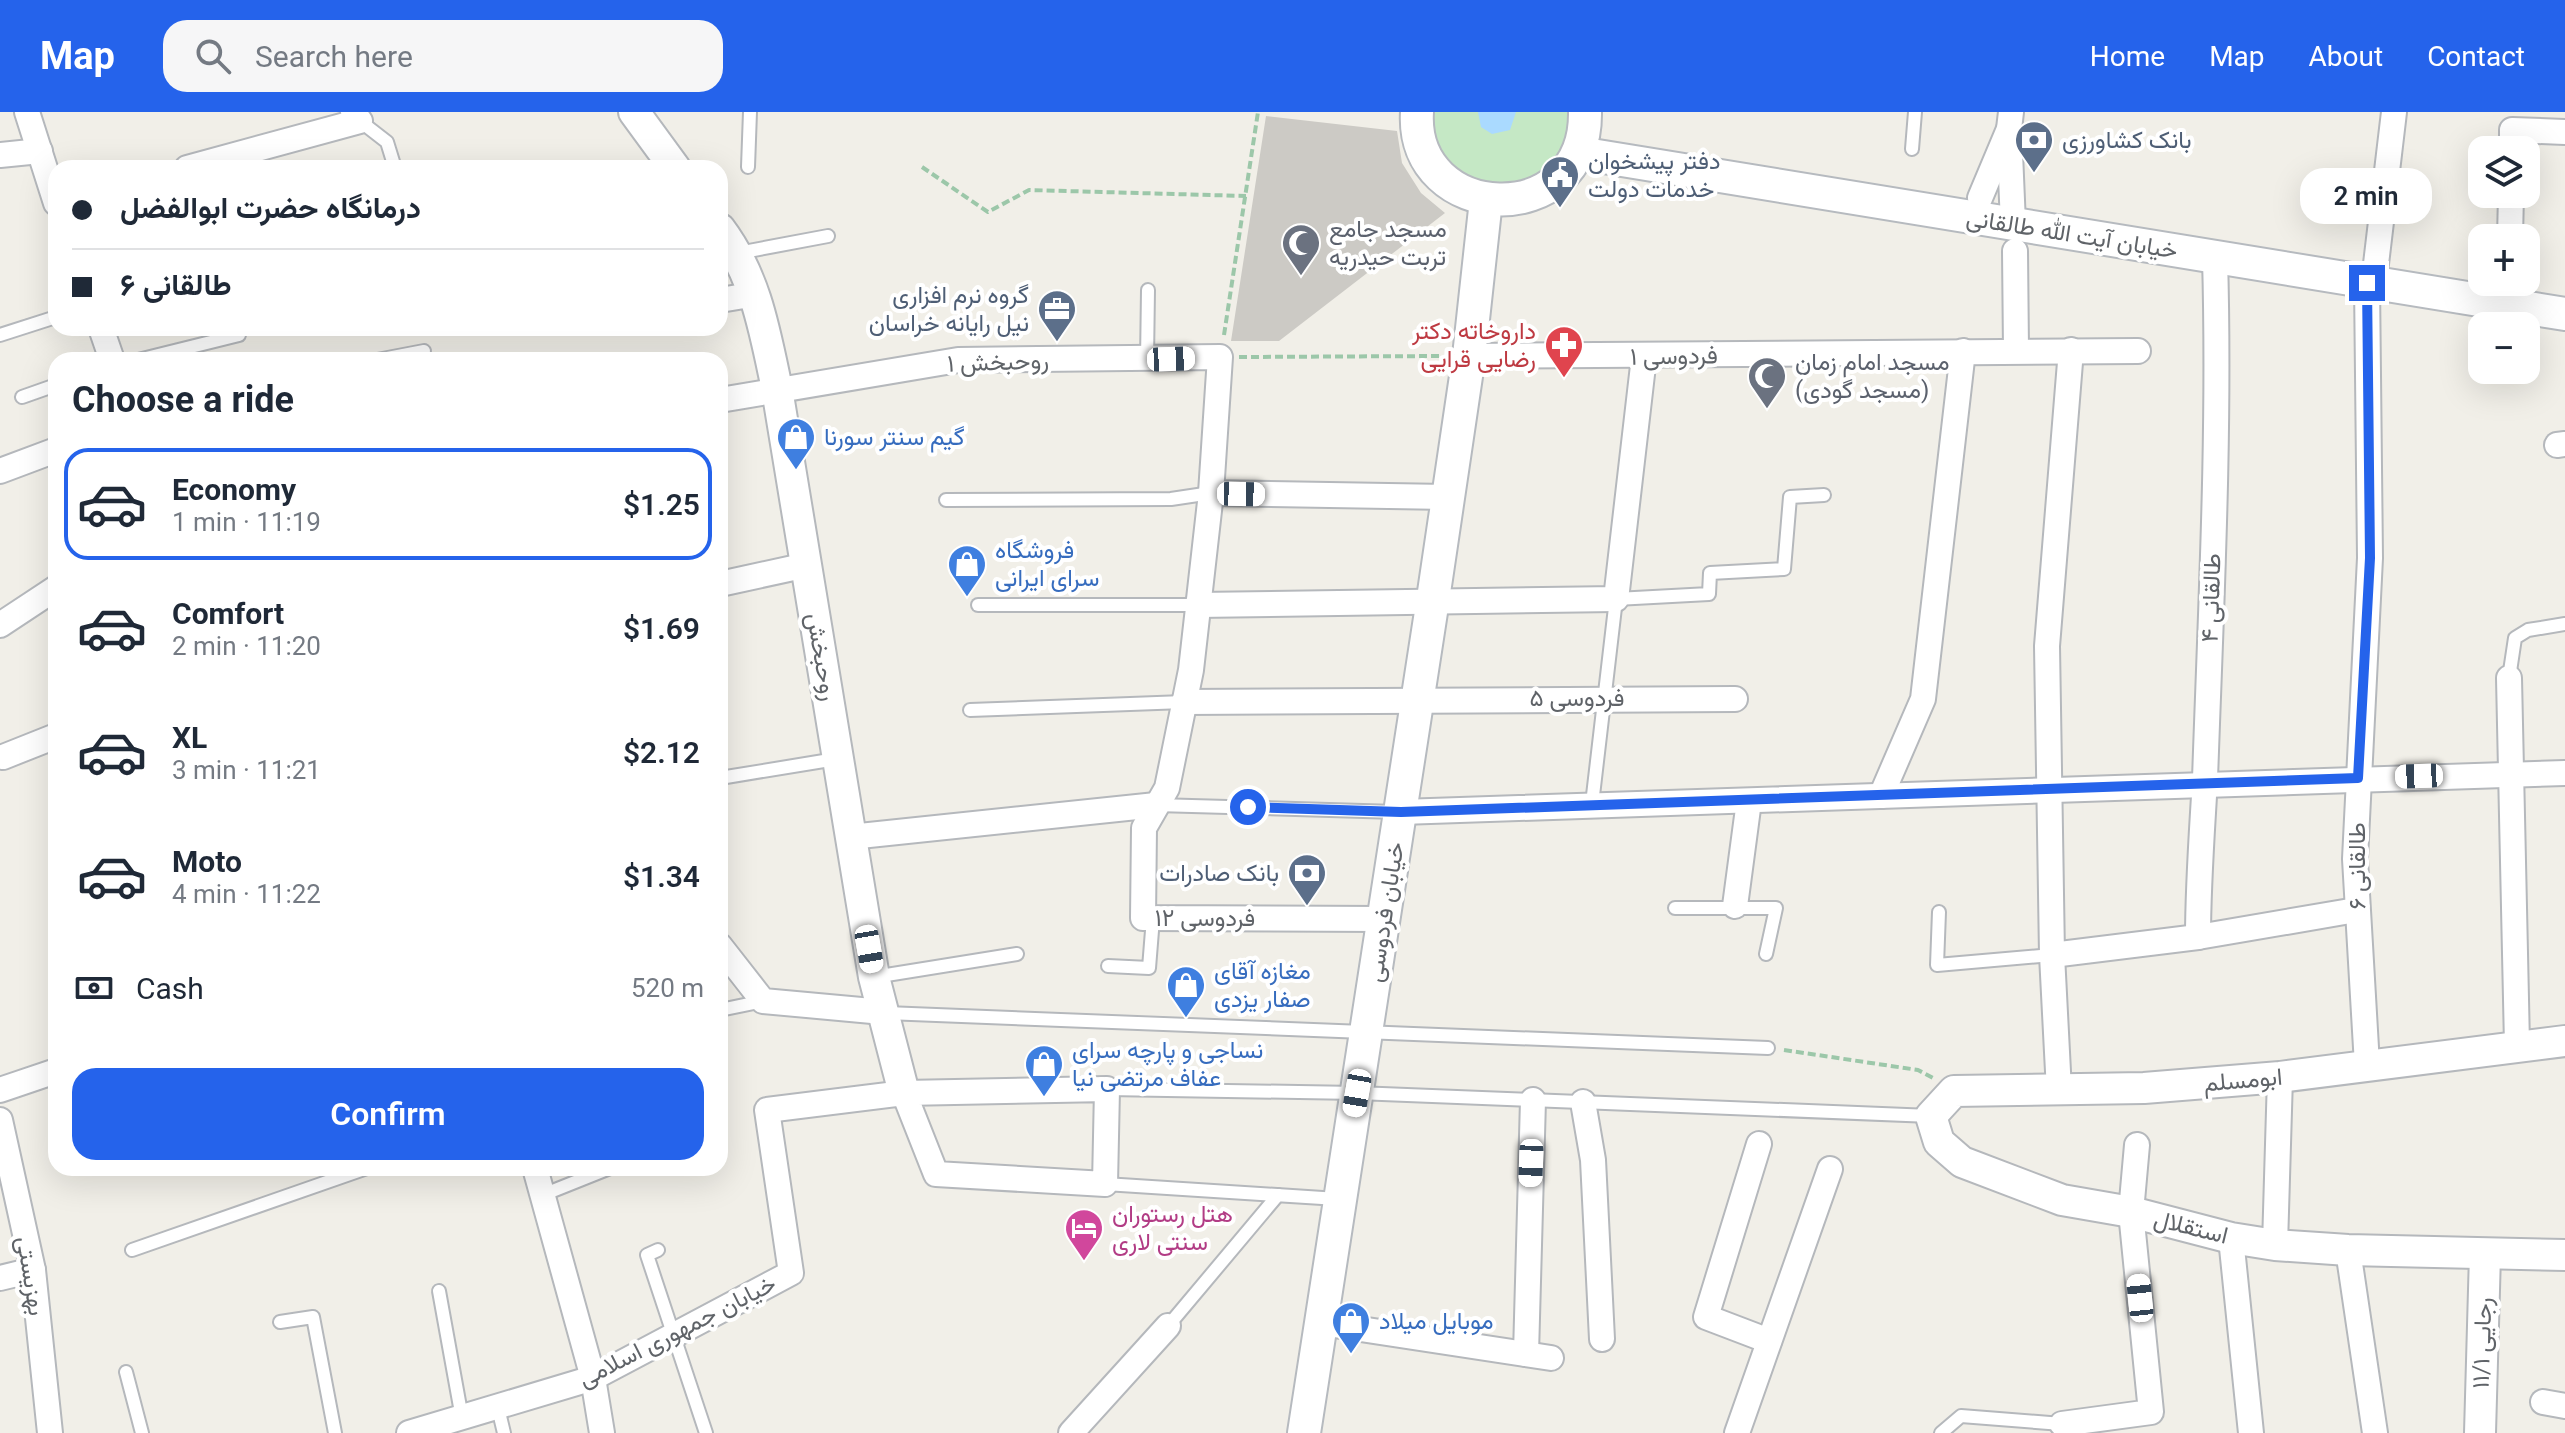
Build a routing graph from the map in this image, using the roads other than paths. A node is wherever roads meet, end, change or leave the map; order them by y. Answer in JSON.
{"nodes":[{"id":1,"x":27,"y":112,"type":"edge"},
{"id":2,"x":634,"y":112,"type":"edge"},
{"id":3,"x":750,"y":112,"type":"edge"},
{"id":4,"x":1417,"y":112,"type":"edge"},
{"id":5,"x":1915,"y":112,"type":"edge"},
{"id":6,"x":2394,"y":112,"type":"edge"},
{"id":7,"x":357,"y":116,"type":"edge"},
{"id":8,"x":2010,"y":121,"type":"edge"},
{"id":9,"x":2565,"y":132,"type":"edge"},
{"id":10,"x":1583,"y":133,"type":"edge"},
{"id":11,"x":2538,"y":136,"type":"edge"},
{"id":12,"x":1912,"y":149,"type":"dead end"},
{"id":13,"x":40,"y":151,"type":"junction"},
{"id":14,"x":0,"y":155,"type":"edge"},
{"id":15,"x":247,"y":160,"type":"edge"},
{"id":16,"x":393,"y":160,"type":"edge"},
{"id":17,"x":669,"y":160,"type":"edge"},
{"id":18,"x":748,"y":167,"type":"dead end"},
{"id":19,"x":48,"y":177,"type":"edge"},
{"id":20,"x":1980,"y":198,"type":"junction"},
{"id":21,"x":1486,"y":200,"type":"junction"},
{"id":22,"x":2014,"y":226,"type":"junction"},
{"id":23,"x":828,"y":236,"type":"dead end"},
{"id":24,"x":728,"y":240,"type":"edge"},
{"id":25,"x":738,"y":253,"type":"junction"},
{"id":26,"x":2215,"y":258,"type":"junction"},
{"id":27,"x":2372,"y":273,"type":"junction"},
{"id":28,"x":2468,"y":281,"type":"edge"},
{"id":29,"x":1148,"y":290,"type":"dead end"},
{"id":30,"x":2540,"y":291,"type":"edge"},
{"id":31,"x":756,"y":294,"type":"junction"},
{"id":32,"x":2565,"y":295,"type":"edge"},
{"id":33,"x":728,"y":299,"type":"edge"},
{"id":34,"x":2565,"y":314,"type":"edge"},
{"id":35,"x":48,"y":320,"type":"edge"},
{"id":36,"x":0,"y":335,"type":"edge"},
{"id":37,"x":235,"y":336,"type":"edge"},
{"id":38,"x":2016,"y":350,"type":"junction"},
{"id":39,"x":2071,"y":350,"type":"junction"},
{"id":40,"x":424,"y":351,"type":"dead end"},
{"id":41,"x":1963,"y":351,"type":"junction"},
{"id":42,"x":2138,"y":351,"type":"dead end"},
{"id":43,"x":170,"y":352,"type":"edge"},
{"id":44,"x":419,"y":352,"type":"edge"},
{"id":45,"x":1469,"y":356,"type":"junction"},
{"id":46,"x":1644,"y":357,"type":"junction"},
{"id":47,"x":1147,"y":360,"type":"junction"},
{"id":48,"x":48,"y":388,"type":"edge"},
{"id":49,"x":777,"y":389,"type":"junction"},
{"id":50,"x":22,"y":397,"type":"dead end"},
{"id":51,"x":728,"y":398,"type":"edge"},
{"id":52,"x":48,"y":453,"type":"edge"},
{"id":53,"x":0,"y":471,"type":"edge"},
{"id":54,"x":1211,"y":493,"type":"junction"},
{"id":55,"x":1824,"y":495,"type":"dead end"},
{"id":56,"x":1448,"y":497,"type":"junction"},
{"id":57,"x":946,"y":500,"type":"dead end"},
{"id":58,"x":807,"y":565,"type":"junction"},
{"id":59,"x":728,"y":582,"type":"edge"},
{"id":60,"x":48,"y":593,"type":"edge"},
{"id":61,"x":1433,"y":599,"type":"junction"},
{"id":62,"x":1616,"y":599,"type":"junction"},
{"id":63,"x":978,"y":605,"type":"dead end"},
{"id":64,"x":1197,"y":605,"type":"junction"},
{"id":65,"x":2565,"y":624,"type":"edge"},
{"id":66,"x":0,"y":625,"type":"edge"},
{"id":67,"x":2509,"y":678,"type":"joint"},
{"id":68,"x":1604,"y":698,"type":"junction"},
{"id":69,"x":1419,"y":699,"type":"junction"},
{"id":70,"x":1735,"y":699,"type":"dead end"},
{"id":71,"x":1184,"y":702,"type":"junction"},
{"id":72,"x":970,"y":710,"type":"dead end"},
{"id":73,"x":48,"y":739,"type":"edge"},
{"id":74,"x":3,"y":757,"type":"dead end"},
{"id":75,"x":840,"y":759,"type":"junction"},
{"id":76,"x":2511,"y":773,"type":"junction"},
{"id":77,"x":2565,"y":773,"type":"edge"},
{"id":78,"x":728,"y":777,"type":"edge"},
{"id":79,"x":2358,"y":778,"type":"junction"},
{"id":80,"x":2204,"y":784,"type":"junction"},
{"id":81,"x":2049,"y":790,"type":"junction"},
{"id":82,"x":1881,"y":796,"type":"junction"},
{"id":83,"x":1749,"y":801,"type":"junction"},
{"id":84,"x":1592,"y":804,"type":"junction"},
{"id":85,"x":1156,"y":805,"type":"junction"},
{"id":86,"x":1401,"y":812,"type":"junction"},
{"id":87,"x":850,"y":837,"type":"junction"},
{"id":88,"x":1735,"y":906,"type":"junction"},
{"id":89,"x":1675,"y":908,"type":"dead end"},
{"id":90,"x":2356,"y":910,"type":"junction"},
{"id":91,"x":1939,"y":912,"type":"dead end"},
{"id":92,"x":1153,"y":918,"type":"junction"},
{"id":93,"x":1384,"y":919,"type":"junction"},
{"id":94,"x":2198,"y":937,"type":"junction"},
{"id":95,"x":1017,"y":954,"type":"dead end"},
{"id":96,"x":1766,"y":954,"type":"dead end"},
{"id":97,"x":2052,"y":955,"type":"junction"},
{"id":98,"x":728,"y":956,"type":"edge"},
{"id":99,"x":1108,"y":966,"type":"dead end"},
{"id":100,"x":874,"y":977,"type":"junction"},
{"id":101,"x":763,"y":1001,"type":"junction"},
{"id":102,"x":728,"y":1008,"type":"edge"},
{"id":103,"x":883,"y":1012,"type":"junction"},
{"id":104,"x":1366,"y":1034,"type":"junction"},
{"id":105,"x":2565,"y":1041,"type":"edge"},
{"id":106,"x":2517,"y":1045,"type":"junction"},
{"id":107,"x":1768,"y":1048,"type":"road end"},
{"id":108,"x":2367,"y":1065,"type":"junction"},
{"id":109,"x":48,"y":1074,"type":"edge"},
{"id":110,"x":2280,"y":1077,"type":"junction"},
{"id":111,"x":1107,"y":1089,"type":"junction"},
{"id":112,"x":0,"y":1090,"type":"edge"},
{"id":113,"x":2059,"y":1091,"type":"junction"},
{"id":114,"x":904,"y":1093,"type":"junction"},
{"id":115,"x":1357,"y":1093,"type":"junction"},
{"id":116,"x":1533,"y":1100,"type":"junction"},
{"id":117,"x":1583,"y":1102,"type":"junction"},
{"id":118,"x":1931,"y":1116,"type":"junction"},
{"id":119,"x":0,"y":1120,"type":"edge"},
{"id":120,"x":1759,"y":1144,"type":"dead end"},
{"id":121,"x":2137,"y":1145,"type":"dead end"},
{"id":122,"x":1830,"y":1169,"type":"dead end"},
{"id":123,"x":344,"y":1176,"type":"edge"},
{"id":124,"x":538,"y":1176,"type":"edge"},
{"id":125,"x":590,"y":1176,"type":"edge"},
{"id":126,"x":1105,"y":1184,"type":"junction"},
{"id":127,"x":545,"y":1194,"type":"junction"},
{"id":128,"x":1278,"y":1195,"type":"junction"},
{"id":129,"x":1338,"y":1199,"type":"junction"},
{"id":130,"x":2131,"y":1212,"type":"junction"},
{"id":131,"x":2231,"y":1238,"type":"junction"},
{"id":132,"x":2275,"y":1245,"type":"junction"},
{"id":133,"x":132,"y":1250,"type":"dead end"},
{"id":134,"x":658,"y":1250,"type":"dead end"},
{"id":135,"x":2348,"y":1250,"type":"junction"},
{"id":136,"x":2485,"y":1254,"type":"junction"},
{"id":137,"x":2565,"y":1255,"type":"edge"},
{"id":138,"x":33,"y":1270,"type":"junction"},
{"id":139,"x":0,"y":1278,"type":"edge"},
{"id":140,"x":439,"y":1291,"type":"dead end"},
{"id":141,"x":280,"y":1322,"type":"dead end"},
{"id":142,"x":1321,"y":1323,"type":"junction"},
{"id":143,"x":1168,"y":1326,"type":"joint"},
{"id":144,"x":674,"y":1336,"type":"junction"},
{"id":145,"x":1602,"y":1339,"type":"dead end"},
{"id":146,"x":1769,"y":1341,"type":"junction"},
{"id":147,"x":1526,"y":1354,"type":"junction"},
{"id":148,"x":1551,"y":1358,"type":"dead end"},
{"id":149,"x":126,"y":1372,"type":"dead end"},
{"id":150,"x":593,"y":1378,"type":"junction"},
{"id":151,"x":498,"y":1408,"type":"junction"},
{"id":152,"x":462,"y":1418,"type":"junction"},
{"id":153,"x":2062,"y":1424,"type":"joint"},
{"id":154,"x":50,"y":1433,"type":"edge"},
{"id":155,"x":142,"y":1433,"type":"edge"},
{"id":156,"x":335,"y":1433,"type":"edge"},
{"id":157,"x":409,"y":1433,"type":"edge"},
{"id":158,"x":504,"y":1433,"type":"edge"},
{"id":159,"x":602,"y":1433,"type":"edge"},
{"id":160,"x":706,"y":1433,"type":"edge"},
{"id":161,"x":1071,"y":1433,"type":"edge"},
{"id":162,"x":1304,"y":1433,"type":"edge"},
{"id":163,"x":1737,"y":1433,"type":"edge"},
{"id":164,"x":1941,"y":1433,"type":"edge"},
{"id":165,"x":2251,"y":1433,"type":"edge"},
{"id":166,"x":2375,"y":1433,"type":"edge"},
{"id":167,"x":2480,"y":1433,"type":"edge"}],
"edges":[{"from":1,"to":13,"type":"street"},
{"from":2,"to":17,"type":"street"},
{"from":3,"to":18,"type":"lane"},
{"from":4,"to":21,"type":"main road"},
{"from":5,"to":12,"type":"lane"},
{"from":6,"to":27,"type":"street","name":"طالقانی ۶"},
{"from":7,"to":15,"type":"street"},
{"from":7,"to":16,"type":"lane"},
{"from":8,"to":20,"type":"street"},
{"from":8,"to":22,"type":"street"},
{"from":9,"to":11,"type":"street"},
{"from":10,"to":20,"type":"main road","name":"خیابان آیت الله طالقانی"},
{"from":10,"to":21,"type":"main road"},
{"from":10,"to":22,"type":"main road","name":"خیابان آیت الله طالقانی"},
{"from":13,"to":14,"type":"street"},
{"from":13,"to":19,"type":"street"},
{"from":20,"to":22,"type":"main road","name":"خیابان آیت الله طالقانی"},
{"from":21,"to":45,"type":"main road","name":"خیابان فردوسی"},
{"from":22,"to":26,"type":"main road","name":"خیابان آیت الله طالقانی"},
{"from":22,"to":27,"type":"main road","name":"خیابان آیت الله طالقانی"},
{"from":22,"to":38,"type":"street"},
{"from":23,"to":25,"type":"lane"},
{"from":24,"to":25,"type":"street","name":"روحبخش"},
{"from":25,"to":31,"type":"street","name":"روحبخش"},
{"from":26,"to":27,"type":"main road","name":"خیابان آیت الله طالقانی"},
{"from":26,"to":80,"type":"street","name":"طالقانی ۴"},
{"from":27,"to":28,"type":"main road","name":"خیابان آیت الله طالقانی"},
{"from":27,"to":34,"type":"main road","name":"خیابان آیت الله طالقانی"},
{"from":27,"to":79,"type":"street","name":"طالقانی ۶"},
{"from":29,"to":47,"type":"lane"},
{"from":30,"to":32,"type":"main road","name":"خیابان آیت الله طالقانی"},
{"from":31,"to":33,"type":"street"},
{"from":31,"to":49,"type":"street","name":"روحبخش"},
{"from":35,"to":36,"type":"lane"},
{"from":37,"to":43,"type":"lane"},
{"from":38,"to":39,"type":"street","name":"فردوسی ۱"},
{"from":38,"to":41,"type":"street","name":"فردوسی ۱"},
{"from":39,"to":42,"type":"street","name":"فردوسی ۱"},
{"from":39,"to":81,"type":"street"},
{"from":40,"to":44,"type":"lane"},
{"from":41,"to":46,"type":"street","name":"فردوسی ۱"},
{"from":41,"to":82,"type":"street"},
{"from":45,"to":46,"type":"street","name":"فردوسی ۱"},
{"from":45,"to":56,"type":"main road","name":"خیابان فردوسی"},
{"from":46,"to":62,"type":"street"},
{"from":47,"to":49,"type":"street","name":"روحبخش ۱"},
{"from":47,"to":54,"type":"street","name":"روحبخش ۱"},
{"from":48,"to":50,"type":"lane"},
{"from":49,"to":51,"type":"street","name":"روحبخش ۱"},
{"from":49,"to":58,"type":"street","name":"روحبخش"},
{"from":52,"to":53,"type":"street"},
{"from":54,"to":56,"type":"street"},
{"from":54,"to":57,"type":"lane"},
{"from":54,"to":64,"type":"street"},
{"from":55,"to":62,"type":"lane"},
{"from":56,"to":61,"type":"main road","name":"خیابان فردوسی"},
{"from":58,"to":59,"type":"street"},
{"from":58,"to":75,"type":"street","name":"روحبخش"},
{"from":60,"to":66,"type":"street"},
{"from":61,"to":62,"type":"street"},
{"from":61,"to":64,"type":"street"},
{"from":61,"to":69,"type":"main road","name":"خیابان فردوسی"},
{"from":62,"to":68,"type":"lane"},
{"from":63,"to":64,"type":"lane"},
{"from":64,"to":71,"type":"street"},
{"from":65,"to":67,"type":"lane"},
{"from":67,"to":76,"type":"street"},
{"from":68,"to":69,"type":"street","name":"فردوسی ۵"},
{"from":68,"to":70,"type":"street","name":"فردوسی ۵"},
{"from":68,"to":84,"type":"lane"},
{"from":69,"to":71,"type":"street","name":"فردوسی ۵"},
{"from":69,"to":86,"type":"main road","name":"خیابان فردوسی"},
{"from":71,"to":72,"type":"lane"},
{"from":71,"to":85,"type":"street"},
{"from":73,"to":74,"type":"street"},
{"from":75,"to":78,"type":"lane"},
{"from":75,"to":87,"type":"street","name":"روحبخش"},
{"from":76,"to":77,"type":"street"},
{"from":76,"to":79,"type":"street"},
{"from":76,"to":106,"type":"street"},
{"from":79,"to":80,"type":"street"},
{"from":79,"to":90,"type":"street","name":"طالقانی ۶"},
{"from":80,"to":81,"type":"street"},
{"from":80,"to":94,"type":"street","name":"طالقانی ۴"},
{"from":81,"to":82,"type":"street"},
{"from":81,"to":97,"type":"street"},
{"from":82,"to":83,"type":"street"},
{"from":83,"to":84,"type":"street"},
{"from":83,"to":88,"type":"street"},
{"from":84,"to":86,"type":"street"},
{"from":85,"to":86,"type":"lane"},
{"from":85,"to":87,"type":"street"},
{"from":85,"to":92,"type":"street","name":"فردوسی ۱۲"},
{"from":86,"to":93,"type":"main road","name":"خیابان فردوسی"},
{"from":87,"to":100,"type":"street","name":"روحبخش"},
{"from":88,"to":89,"type":"lane"},
{"from":88,"to":96,"type":"lane"},
{"from":90,"to":94,"type":"street"},
{"from":90,"to":108,"type":"street","name":"طالقانی ۶"},
{"from":91,"to":97,"type":"lane"},
{"from":92,"to":93,"type":"street","name":"فردوسی ۱۲"},
{"from":92,"to":99,"type":"lane"},
{"from":93,"to":104,"type":"main road","name":"خیابان فردوسی"},
{"from":94,"to":97,"type":"street"},
{"from":95,"to":100,"type":"lane"},
{"from":97,"to":113,"type":"street"},
{"from":98,"to":101,"type":"street"},
{"from":100,"to":103,"type":"street","name":"روحبخش"},
{"from":101,"to":102,"type":"lane"},
{"from":101,"to":103,"type":"street"},
{"from":103,"to":104,"type":"lane"},
{"from":103,"to":114,"type":"street","name":"روحبخش"},
{"from":104,"to":107,"type":"lane"},
{"from":104,"to":115,"type":"main road","name":"خیابان فردوسی"},
{"from":105,"to":106,"type":"street","name":"ابومسلم"},
{"from":106,"to":108,"type":"street","name":"ابومسلم"},
{"from":108,"to":110,"type":"street","name":"ابومسلم"},
{"from":109,"to":112,"type":"street"},
{"from":110,"to":113,"type":"street","name":"ابومسلم"},
{"from":110,"to":132,"type":"street"},
{"from":111,"to":114,"type":"street"},
{"from":111,"to":115,"type":"lane"},
{"from":111,"to":126,"type":"street"},
{"from":113,"to":118,"type":"street","name":"ابومسلم"},
{"from":114,"to":126,"type":"street"},
{"from":114,"to":144,"type":"street","name":"خیابان جمهوری اسلامی"},
{"from":115,"to":116,"type":"lane"},
{"from":115,"to":129,"type":"main road","name":"خیابان فردوسی"},
{"from":116,"to":117,"type":"lane"},
{"from":116,"to":147,"type":"street"},
{"from":117,"to":118,"type":"lane"},
{"from":117,"to":145,"type":"street"},
{"from":118,"to":130,"type":"street","name":"استقلال"},
{"from":119,"to":138,"type":"street","name":"بهزیستی"},
{"from":120,"to":146,"type":"street"},
{"from":121,"to":130,"type":"street"},
{"from":122,"to":146,"type":"street"},
{"from":123,"to":133,"type":"lane"},
{"from":124,"to":127,"type":"street"},
{"from":125,"to":127,"type":"lane"},
{"from":126,"to":128,"type":"lane"},
{"from":127,"to":150,"type":"street"},
{"from":128,"to":129,"type":"lane"},
{"from":128,"to":143,"type":"lane"},
{"from":129,"to":142,"type":"main road","name":"خیابان فردوسی"},
{"from":130,"to":131,"type":"street","name":"استقلال"},
{"from":130,"to":153,"type":"street"},
{"from":131,"to":132,"type":"street","name":"استقلال"},
{"from":131,"to":165,"type":"street"},
{"from":132,"to":135,"type":"street","name":"استقلال"},
{"from":134,"to":144,"type":"lane"},
{"from":135,"to":136,"type":"street","name":"استقلال"},
{"from":135,"to":166,"type":"street"},
{"from":136,"to":137,"type":"street","name":"استقلال"},
{"from":136,"to":167,"type":"street","name":"رجایی ۱۱/۱"},
{"from":138,"to":139,"type":"street"},
{"from":138,"to":154,"type":"street","name":"بهزیستی"},
{"from":140,"to":152,"type":"lane"},
{"from":141,"to":156,"type":"lane"},
{"from":142,"to":147,"type":"street"},
{"from":142,"to":162,"type":"main road","name":"خیابان فردوسی"},
{"from":143,"to":161,"type":"street"},
{"from":144,"to":150,"type":"street","name":"خیابان جمهوری اسلامی"},
{"from":144,"to":160,"type":"lane"},
{"from":146,"to":163,"type":"street"},
{"from":147,"to":148,"type":"street"},
{"from":149,"to":155,"type":"lane"},
{"from":150,"to":151,"type":"street","name":"خیابان جمهوری اسلامی"},
{"from":150,"to":159,"type":"street"},
{"from":151,"to":152,"type":"street","name":"خیابان جمهوری اسلامی"},
{"from":151,"to":158,"type":"lane"},
{"from":152,"to":157,"type":"street","name":"خیابان جمهوری اسلامی"},
{"from":153,"to":164,"type":"lane"}]}
